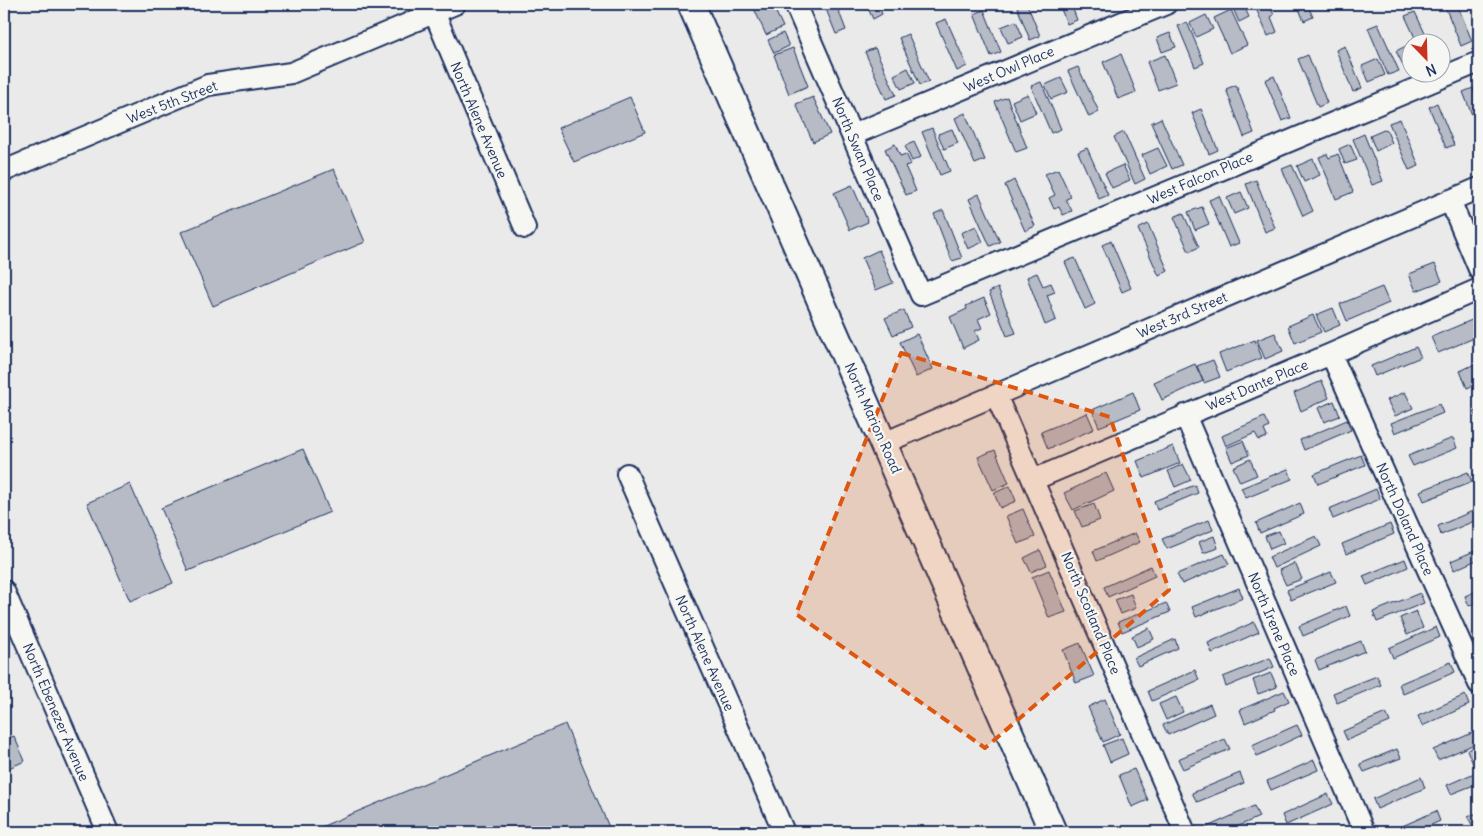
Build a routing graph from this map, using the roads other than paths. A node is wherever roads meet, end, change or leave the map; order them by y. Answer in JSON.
{"nodes":[{"id":1,"x":455,"y":4,"type":"edge"},
{"id":2,"x":691,"y":4,"type":"edge"},
{"id":3,"x":795,"y":4,"type":"edge"},
{"id":4,"x":1166,"y":4,"type":"edge"},
{"id":5,"x":434,"y":12,"type":"junction"},
{"id":6,"x":1479,"y":62,"type":"edge"},
{"id":7,"x":852,"y":135,"type":"junction"},
{"id":8,"x":4,"y":171,"type":"edge"},
{"id":9,"x":1479,"y":188,"type":"edge"},
{"id":10,"x":1450,"y":200,"type":"junction"},
{"id":11,"x":525,"y":228,"type":"dead end"},
{"id":12,"x":1479,"y":269,"type":"edge"},
{"id":13,"x":1479,"y":289,"type":"edge"},
{"id":14,"x":921,"y":295,"type":"joint"},
{"id":15,"x":1331,"y":354,"type":"junction"},
{"id":16,"x":996,"y":394,"type":"junction"},
{"id":17,"x":1185,"y":415,"type":"junction"},
{"id":18,"x":884,"y":442,"type":"junction"},
{"id":19,"x":627,"y":474,"type":"dead end"},
{"id":20,"x":1033,"y":480,"type":"junction"},
{"id":21,"x":4,"y":592,"type":"edge"},
{"id":22,"x":1479,"y":684,"type":"edge"},
{"id":23,"x":108,"y":832,"type":"edge"},
{"id":24,"x":784,"y":832,"type":"edge"},
{"id":25,"x":1054,"y":832,"type":"edge"},
{"id":26,"x":1185,"y":832,"type":"edge"},
{"id":27,"x":1364,"y":832,"type":"edge"}],
"edges":[{"from":1,"to":5,"type":"street","name":"West 5th Street"},
{"from":2,"to":18,"type":"main road","name":"North Marion Road"},
{"from":3,"to":7,"type":"street","name":"North Swan Place"},
{"from":4,"to":7,"type":"street","name":"West Owl Place"},
{"from":5,"to":8,"type":"street","name":"West 5th Street"},
{"from":5,"to":11,"type":"street","name":"North Alene Avenue"},
{"from":6,"to":14,"type":"street","name":"West Falcon Place"},
{"from":7,"to":14,"type":"street","name":"North Swan Place"},
{"from":9,"to":10,"type":"street","name":"West 3rd Street"},
{"from":10,"to":12,"type":"street"},
{"from":10,"to":16,"type":"street","name":"West 3rd Street"},
{"from":13,"to":15,"type":"street","name":"West Dante Place"},
{"from":15,"to":17,"type":"street","name":"West Dante Place"},
{"from":15,"to":22,"type":"street","name":"North Doland Place"},
{"from":16,"to":18,"type":"street","name":"West 3rd Street"},
{"from":16,"to":20,"type":"street","name":"North Scotland Place"},
{"from":17,"to":20,"type":"street","name":"West Dante Place"},
{"from":17,"to":27,"type":"street","name":"North Irene Place"},
{"from":18,"to":25,"type":"main road","name":"North Marion Road"},
{"from":19,"to":24,"type":"street","name":"North Alene Avenue"},
{"from":20,"to":26,"type":"street","name":"North Scotland Place"},
{"from":21,"to":23,"type":"street","name":"North Ebenezer Avenue"}]}
